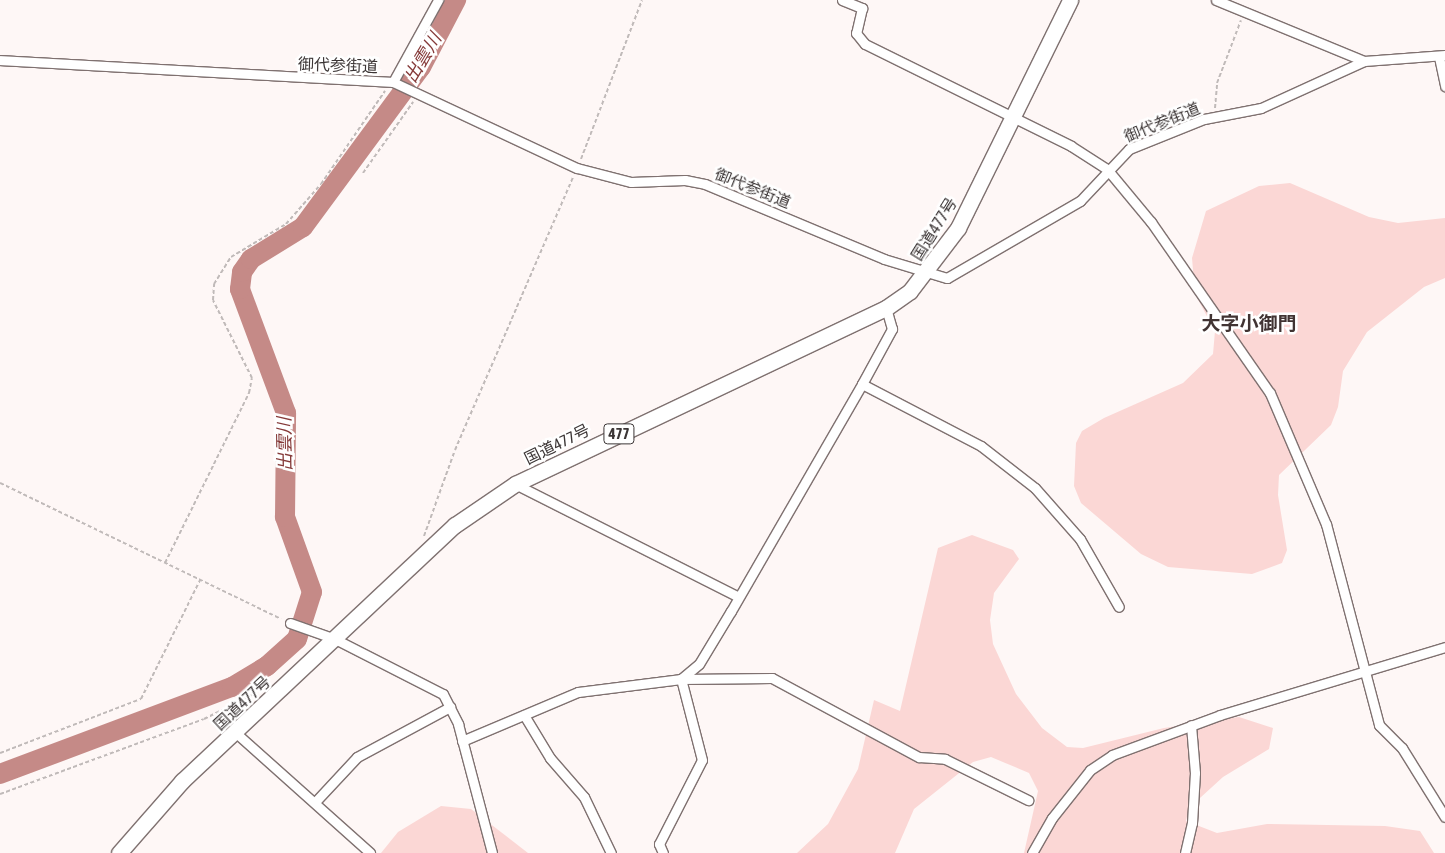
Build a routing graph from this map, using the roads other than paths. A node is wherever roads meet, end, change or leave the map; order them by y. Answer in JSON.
{"nodes":[{"id":1,"x":438,"y":0,"type":"edge"},
{"id":2,"x":842,"y":0,"type":"edge"},
{"id":3,"x":1070,"y":0,"type":"edge"},
{"id":4,"x":1216,"y":0,"type":"edge"},
{"id":5,"x":1443,"y":57,"type":"edge"},
{"id":6,"x":0,"y":60,"type":"edge"},
{"id":7,"x":1364,"y":62,"type":"junction"},
{"id":8,"x":396,"y":83,"type":"junction"},
{"id":9,"x":1445,"y":86,"type":"edge"},
{"id":10,"x":1014,"y":117,"type":"junction"},
{"id":11,"x":1107,"y":169,"type":"junction"},
{"id":12,"x":927,"y":274,"type":"junction"},
{"id":13,"x":886,"y":308,"type":"junction"},
{"id":14,"x":862,"y":384,"type":"junction"},
{"id":15,"x":515,"y":484,"type":"junction"},
{"id":16,"x":737,"y":596,"type":"junction"},
{"id":17,"x":1119,"y":607,"type":"dead end"},
{"id":18,"x":290,"y":623,"type":"road end"},
{"id":19,"x":335,"y":639,"type":"junction"},
{"id":20,"x":1445,"y":647,"type":"edge"},
{"id":21,"x":1362,"y":672,"type":"junction"},
{"id":22,"x":681,"y":679,"type":"junction"},
{"id":23,"x":450,"y":707,"type":"junction"},
{"id":24,"x":524,"y":715,"type":"junction"},
{"id":25,"x":1191,"y":725,"type":"junction"},
{"id":26,"x":236,"y":732,"type":"junction"},
{"id":27,"x":462,"y":741,"type":"junction"},
{"id":28,"x":1028,"y":800,"type":"dead end"},
{"id":29,"x":316,"y":802,"type":"junction"},
{"id":30,"x":1445,"y":816,"type":"edge"},
{"id":31,"x":119,"y":853,"type":"edge"},
{"id":32,"x":370,"y":853,"type":"edge"},
{"id":33,"x":492,"y":853,"type":"edge"},
{"id":34,"x":611,"y":853,"type":"edge"},
{"id":35,"x":663,"y":853,"type":"edge"},
{"id":36,"x":1032,"y":853,"type":"edge"},
{"id":37,"x":1185,"y":853,"type":"edge"}],
"edges":[{"from":1,"to":8,"type":"street"},
{"from":2,"to":10,"type":"street"},
{"from":3,"to":10,"type":"highway","name":"国道477号","number":"477"},
{"from":4,"to":7,"type":"street"},
{"from":5,"to":7,"type":"street","name":"御代参街道"},
{"from":5,"to":9,"type":"street"},
{"from":6,"to":8,"type":"street","name":"御代参街道"},
{"from":7,"to":11,"type":"street","name":"御代参街道"},
{"from":8,"to":12,"type":"street","name":"御代参街道"},
{"from":10,"to":11,"type":"street"},
{"from":10,"to":12,"type":"highway","name":"国道477号","number":"477"},
{"from":11,"to":12,"type":"street","name":"御代参街道"},
{"from":11,"to":21,"type":"street"},
{"from":12,"to":13,"type":"highway","name":"国道477号","number":"477"},
{"from":13,"to":14,"type":"street"},
{"from":13,"to":15,"type":"highway","name":"国道477号","number":"477"},
{"from":14,"to":16,"type":"street"},
{"from":14,"to":17,"type":"street"},
{"from":15,"to":16,"type":"street"},
{"from":15,"to":19,"type":"highway","name":"国道477号","number":"477"},
{"from":16,"to":22,"type":"street"},
{"from":18,"to":19,"type":"street"},
{"from":19,"to":23,"type":"street"},
{"from":19,"to":26,"type":"highway","name":"国道477号","number":"477"},
{"from":20,"to":21,"type":"street"},
{"from":21,"to":25,"type":"street"},
{"from":21,"to":30,"type":"street"},
{"from":22,"to":24,"type":"street"},
{"from":22,"to":28,"type":"street"},
{"from":22,"to":35,"type":"street"},
{"from":23,"to":27,"type":"street"},
{"from":23,"to":29,"type":"street"},
{"from":24,"to":27,"type":"street"},
{"from":24,"to":34,"type":"street"},
{"from":25,"to":36,"type":"street"},
{"from":25,"to":37,"type":"street"},
{"from":26,"to":29,"type":"street"},
{"from":26,"to":31,"type":"highway","name":"国道477号","number":"477"},
{"from":27,"to":33,"type":"street"},
{"from":29,"to":32,"type":"street"}]}
